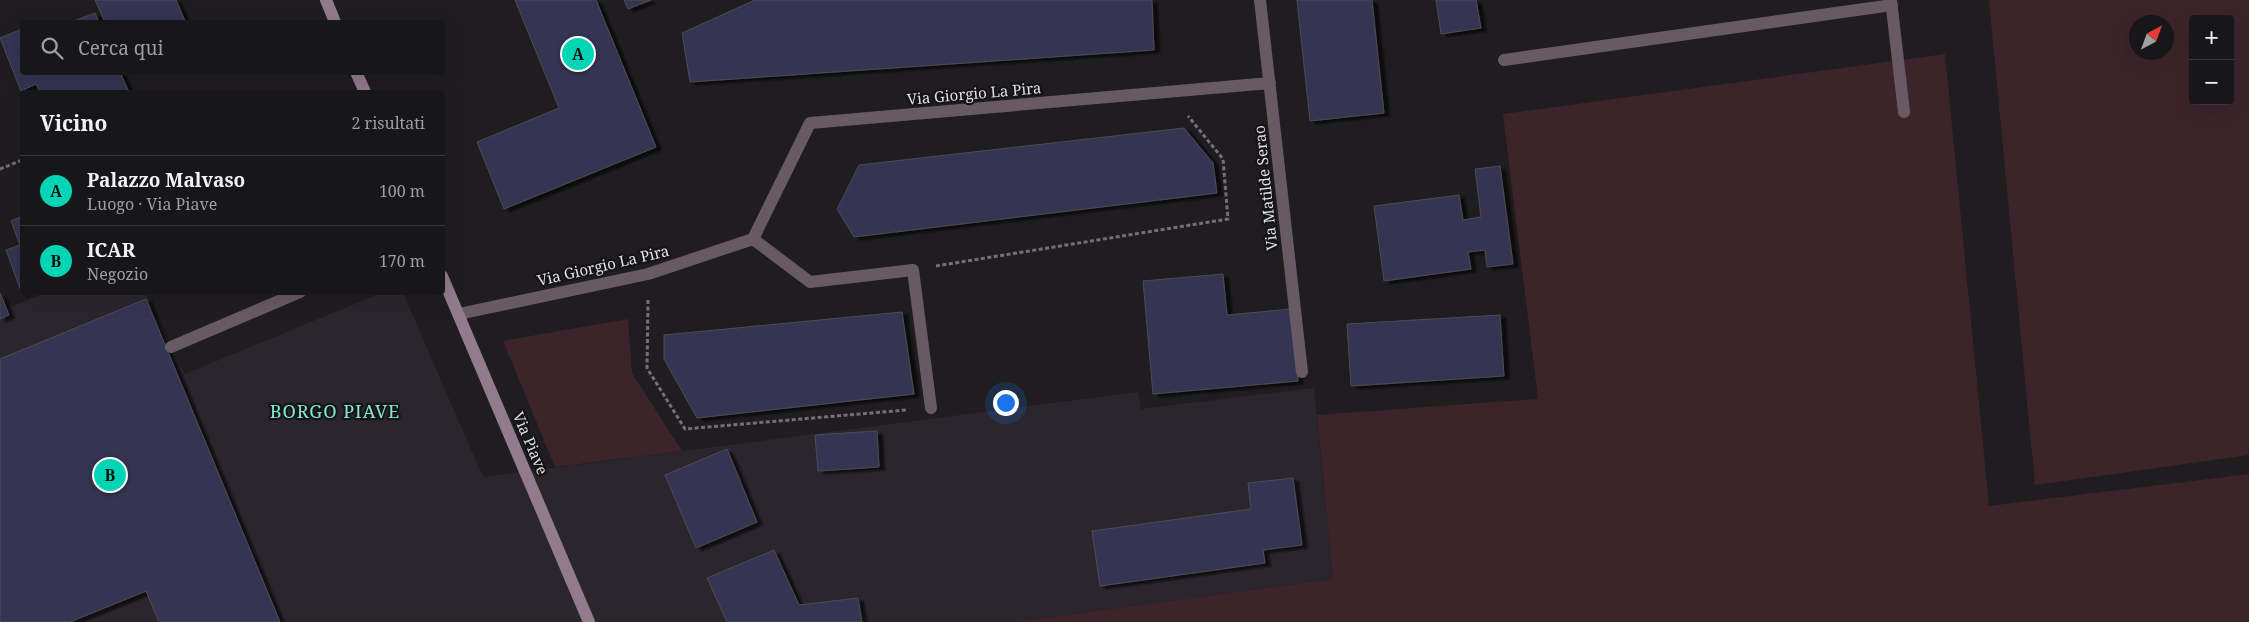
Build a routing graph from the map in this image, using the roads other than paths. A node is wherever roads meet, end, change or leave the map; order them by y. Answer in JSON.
{"nodes":[{"id":1,"x":326,"y":0,"type":"edge"},
{"id":2,"x":1260,"y":0,"type":"edge"},
{"id":3,"x":1891,"y":3,"type":"edge"},
{"id":4,"x":334,"y":20,"type":"edge"},
{"id":5,"x":1504,"y":60,"type":"dead end"},
{"id":6,"x":357,"y":75,"type":"edge"},
{"id":7,"x":1270,"y":83,"type":"junction"},
{"id":8,"x":364,"y":90,"type":"edge"},
{"id":9,"x":1904,"y":112,"type":"dead end"},
{"id":10,"x":753,"y":239,"type":"junction"},
{"id":11,"x":445,"y":283,"type":"edge"},
{"id":12,"x":293,"y":295,"type":"edge"},
{"id":13,"x":459,"y":314,"type":"junction"},
{"id":14,"x":171,"y":346,"type":"dead end"},
{"id":15,"x":1302,"y":372,"type":"dead end"},
{"id":16,"x":931,"y":408,"type":"road end"},
{"id":17,"x":589,"y":622,"type":"edge"}],
"edges":[{"from":1,"to":4,"type":"main road"},
{"from":2,"to":7,"type":"street","name":"Via Matilde Serao"},
{"from":3,"to":5,"type":"street"},
{"from":3,"to":9,"type":"street"},
{"from":6,"to":8,"type":"main road"},
{"from":7,"to":10,"type":"street","name":"Via Giorgio La Pira"},
{"from":7,"to":15,"type":"street","name":"Via Matilde Serao"},
{"from":10,"to":13,"type":"street","name":"Via Giorgio La Pira"},
{"from":10,"to":16,"type":"street"},
{"from":11,"to":13,"type":"main road","name":"Via Piave"},
{"from":12,"to":14,"type":"street"},
{"from":13,"to":17,"type":"main road","name":"Via Piave"}]}
